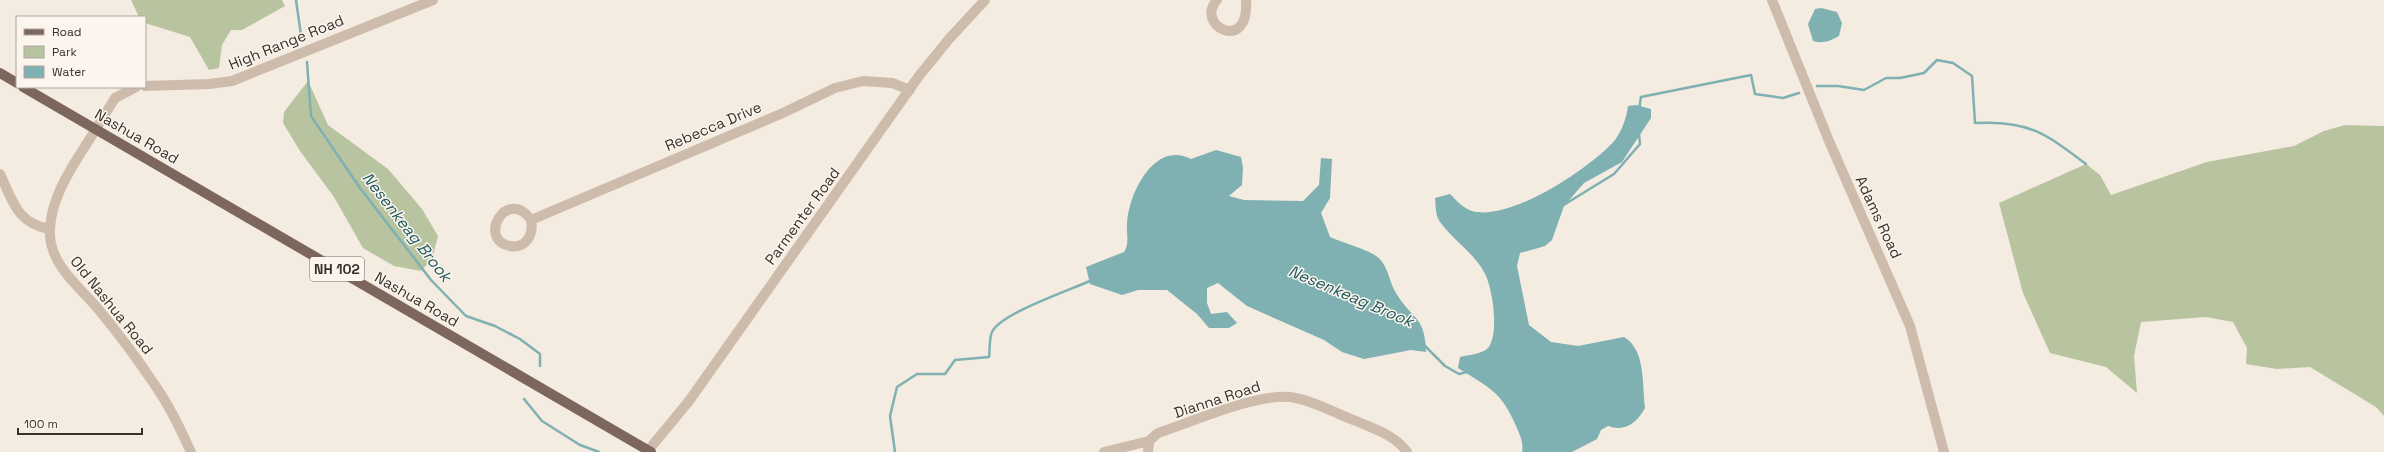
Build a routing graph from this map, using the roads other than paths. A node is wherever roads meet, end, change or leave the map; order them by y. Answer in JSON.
{"nodes":[{"id":1,"x":433,"y":0,"type":"edge"},
{"id":2,"x":985,"y":0,"type":"edge"},
{"id":3,"x":1216,"y":0,"type":"edge"},
{"id":4,"x":1246,"y":0,"type":"edge"},
{"id":5,"x":1772,"y":0,"type":"edge"},
{"id":6,"x":0,"y":73,"type":"edge"},
{"id":7,"x":16,"y":82,"type":"edge"},
{"id":8,"x":146,"y":86,"type":"edge"},
{"id":9,"x":26,"y":88,"type":"edge"},
{"id":10,"x":133,"y":88,"type":"edge"},
{"id":11,"x":910,"y":90,"type":"junction"},
{"id":12,"x":96,"y":129,"type":"junction"},
{"id":13,"x":0,"y":174,"type":"edge"},
{"id":14,"x":531,"y":220,"type":"dead end"},
{"id":15,"x":50,"y":229,"type":"junction"},
{"id":16,"x":1149,"y":441,"type":"junction"},
{"id":17,"x":1406,"y":450,"type":"edge"},
{"id":18,"x":649,"y":451,"type":"edge"},
{"id":19,"x":191,"y":452,"type":"edge"},
{"id":20,"x":1104,"y":452,"type":"edge"},
{"id":21,"x":1148,"y":452,"type":"edge"},
{"id":22,"x":1944,"y":452,"type":"edge"}],
"edges":[{"from":1,"to":8,"type":"street","name":"High Range Road"},
{"from":2,"to":11,"type":"street","name":"Parmenter Road"},
{"from":3,"to":4,"type":"street"},
{"from":5,"to":22,"type":"street","name":"Adams Road"},
{"from":6,"to":7,"type":"main road"},
{"from":9,"to":12,"type":"main road","name":"Nashua Road","number":"NH 102"},
{"from":10,"to":12,"type":"street"},
{"from":11,"to":14,"type":"street","name":"Rebecca Drive"},
{"from":11,"to":18,"type":"street","name":"Parmenter Road"},
{"from":12,"to":15,"type":"street","name":"Old Nashua Road"},
{"from":12,"to":18,"type":"main road","name":"Nashua Road","number":"NH 102"},
{"from":13,"to":15,"type":"street"},
{"from":15,"to":19,"type":"street","name":"Old Nashua Road"},
{"from":16,"to":17,"type":"street","name":"Dianna Road"},
{"from":16,"to":20,"type":"street","name":"Dianna Road"},
{"from":16,"to":21,"type":"street"}]}
